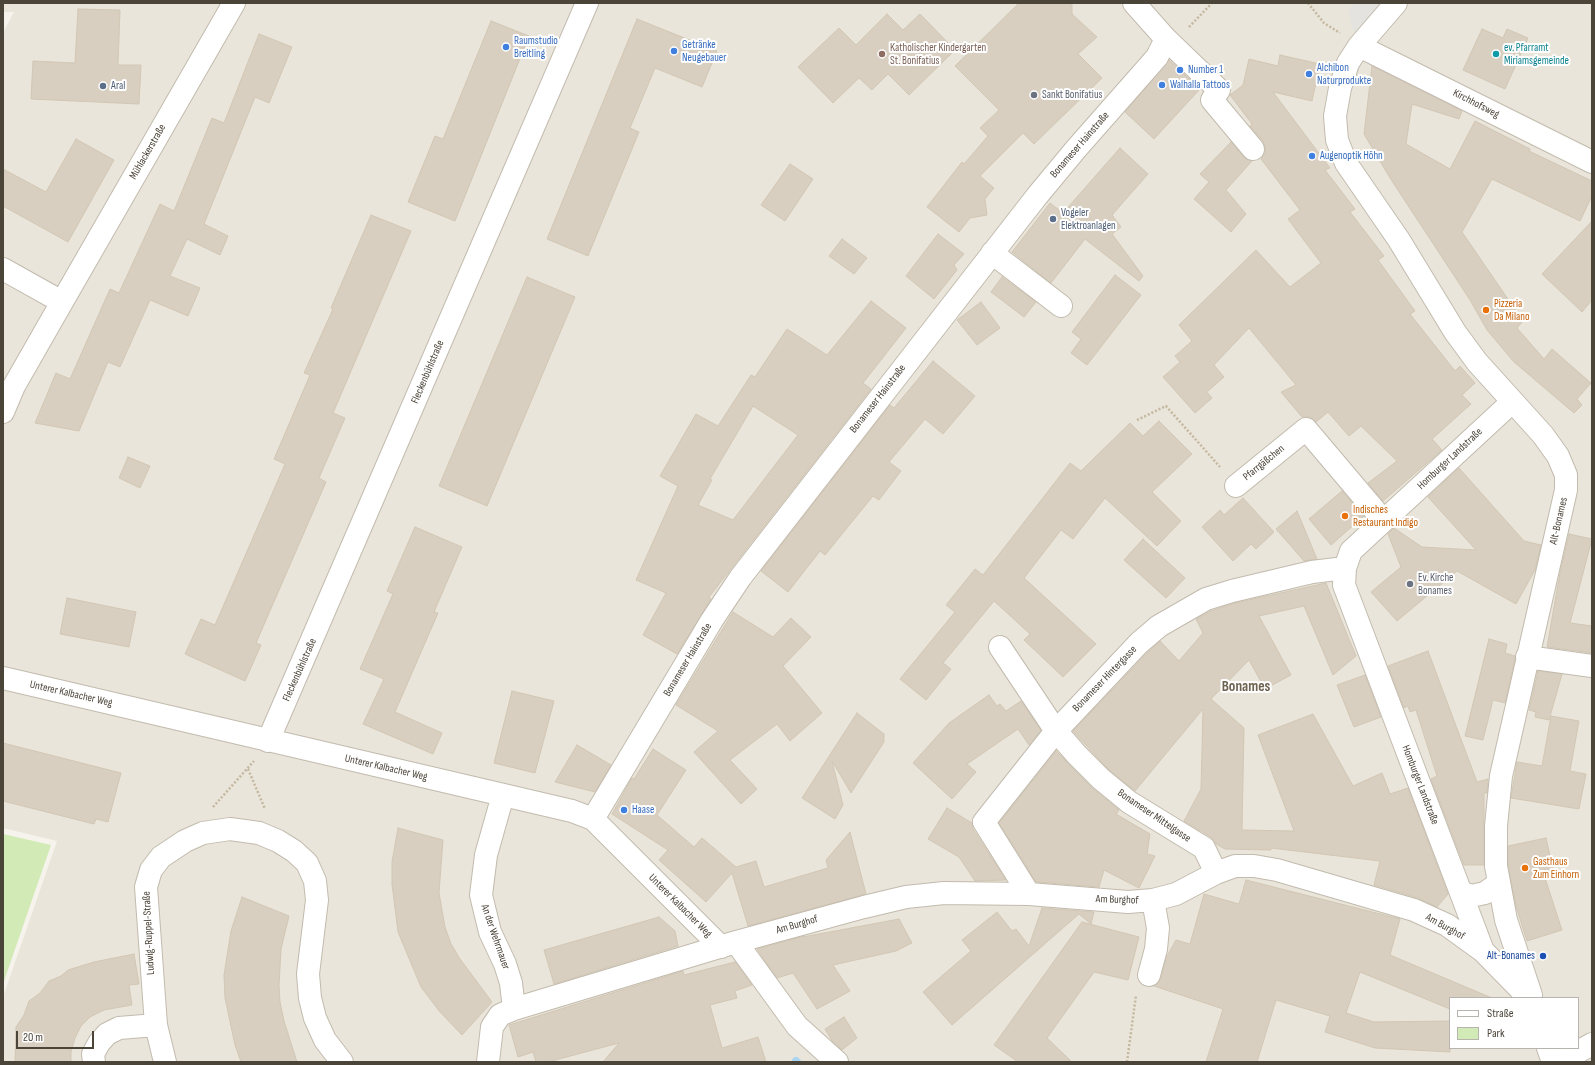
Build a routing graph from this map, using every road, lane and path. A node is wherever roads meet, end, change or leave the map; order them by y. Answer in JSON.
{"nodes":[{"id":1,"x":234,"y":3,"type":"edge"},
{"id":2,"x":587,"y":3,"type":"edge"},
{"id":3,"x":1134,"y":3,"type":"edge"},
{"id":4,"x":1212,"y":3,"type":"edge"},
{"id":5,"x":1308,"y":3,"type":"edge"},
{"id":6,"x":1396,"y":3,"type":"edge"},
{"id":7,"x":1166,"y":39,"type":"junction"},
{"id":8,"x":1359,"y":46,"type":"junction"},
{"id":9,"x":1253,"y":150,"type":"dead end"},
{"id":10,"x":1592,"y":162,"type":"edge"},
{"id":11,"x":992,"y":253,"type":"junction"},
{"id":12,"x":3,"y":269,"type":"edge"},
{"id":13,"x":62,"y":302,"type":"junction"},
{"id":14,"x":1061,"y":306,"type":"dead end"},
{"id":15,"x":1512,"y":402,"type":"junction"},
{"id":16,"x":3,"y":412,"type":"edge"},
{"id":17,"x":1137,"y":420,"type":"dead end"},
{"id":18,"x":1236,"y":486,"type":"joint"},
{"id":19,"x":1383,"y":520,"type":"junction"},
{"id":20,"x":1345,"y":568,"type":"junction"},
{"id":21,"x":1000,"y":647,"type":"dead end"},
{"id":22,"x":1527,"y":656,"type":"junction"},
{"id":23,"x":1592,"y":666,"type":"edge"},
{"id":24,"x":3,"y":678,"type":"edge"},
{"id":25,"x":1056,"y":731,"type":"junction"},
{"id":26,"x":268,"y":741,"type":"junction"},
{"id":27,"x":248,"y":768,"type":"junction"},
{"id":28,"x":503,"y":796,"type":"junction"},
{"id":29,"x":593,"y":819,"type":"junction"},
{"id":30,"x":204,"y":833,"type":"junction"},
{"id":31,"x":278,"y":840,"type":"junction"},
{"id":32,"x":1216,"y":873,"type":"junction"},
{"id":33,"x":1499,"y":883,"type":"junction"},
{"id":34,"x":1461,"y":892,"type":"junction"},
{"id":35,"x":1029,"y":894,"type":"junction"},
{"id":36,"x":1153,"y":900,"type":"junction"},
{"id":37,"x":1506,"y":920,"type":"junction"},
{"id":38,"x":729,"y":944,"type":"junction"},
{"id":39,"x":1483,"y":951,"type":"junction"},
{"id":40,"x":1149,"y":975,"type":"joint"},
{"id":41,"x":1529,"y":997,"type":"edge"},
{"id":42,"x":1530,"y":997,"type":"edge"},
{"id":43,"x":514,"y":1010,"type":"junction"},
{"id":44,"x":156,"y":1025,"type":"junction"},
{"id":45,"x":1592,"y":1044,"type":"edge"},
{"id":46,"x":1548,"y":1049,"type":"edge"},
{"id":47,"x":94,"y":1062,"type":"edge"},
{"id":48,"x":165,"y":1062,"type":"edge"},
{"id":49,"x":342,"y":1062,"type":"edge"},
{"id":50,"x":488,"y":1062,"type":"edge"},
{"id":51,"x":837,"y":1062,"type":"edge"},
{"id":52,"x":1127,"y":1062,"type":"edge"},
{"id":53,"x":1553,"y":1062,"type":"edge"},
{"id":54,"x":1560,"y":1062,"type":"edge"}],
"edges":[{"from":1,"to":13,"type":"street","name":"Mühlackerstraße"},
{"from":2,"to":26,"type":"street","name":"Fleckenbühlstraße"},
{"from":3,"to":7,"type":"street"},
{"from":4,"to":7,"type":"path"},
{"from":5,"to":8,"type":"path"},
{"from":6,"to":8,"type":"street"},
{"from":7,"to":9,"type":"street"},
{"from":7,"to":11,"type":"street","name":"Bonameser Hainstraße"},
{"from":8,"to":10,"type":"street","name":"Kirchhofsweg"},
{"from":8,"to":15,"type":"street"},
{"from":11,"to":14,"type":"street"},
{"from":11,"to":29,"type":"street","name":"Bonameser Hainstraße"},
{"from":12,"to":13,"type":"street"},
{"from":13,"to":16,"type":"street","name":"Mühlackerstraße"},
{"from":15,"to":19,"type":"street","name":"Homburger Landstraße"},
{"from":15,"to":22,"type":"street","name":"Alt-Bonames"},
{"from":17,"to":18,"type":"path","name":"Pfarrgäßchen"},
{"from":18,"to":19,"type":"street","name":"Pfarrgäßchen"},
{"from":19,"to":20,"type":"street","name":"Homburger Landstraße"},
{"from":20,"to":25,"type":"street","name":"Bonameser Hintergasse"},
{"from":20,"to":34,"type":"street","name":"Homburger Landstraße"},
{"from":21,"to":25,"type":"street","name":"Bonameser Mittelgasse"},
{"from":22,"to":23,"type":"street"},
{"from":22,"to":33,"type":"street","name":"Alt-Bonames"},
{"from":24,"to":26,"type":"street","name":"Unterer Kalbacher Weg"},
{"from":25,"to":32,"type":"street","name":"Bonameser Mittelgasse"},
{"from":25,"to":35,"type":"street","name":"Bonameser Hintergasse"},
{"from":26,"to":27,"type":"path"},
{"from":26,"to":28,"type":"street","name":"Unterer Kalbacher Weg"},
{"from":27,"to":30,"type":"path"},
{"from":27,"to":31,"type":"path"},
{"from":28,"to":29,"type":"street","name":"Unterer Kalbacher Weg"},
{"from":28,"to":43,"type":"street","name":"An der Wehrmauer"},
{"from":29,"to":38,"type":"street","name":"Unterer Kalbacher Weg"},
{"from":30,"to":31,"type":"street","name":"Ludwig-Ruppel-Straße"},
{"from":30,"to":44,"type":"street","name":"Ludwig-Ruppel-Straße"},
{"from":31,"to":49,"type":"street","name":"Ludwig-Ruppel-Straße"},
{"from":32,"to":36,"type":"street","name":"Am Burghof"},
{"from":32,"to":39,"type":"street","name":"Am Burghof"},
{"from":33,"to":34,"type":"street"},
{"from":33,"to":37,"type":"street","name":"Alt-Bonames"},
{"from":34,"to":39,"type":"street","name":"Homburger Landstraße"},
{"from":35,"to":36,"type":"street","name":"Am Burghof"},
{"from":35,"to":38,"type":"street","name":"Am Burghof"},
{"from":36,"to":40,"type":"street","name":"Am Burghof"},
{"from":37,"to":39,"type":"street"},
{"from":37,"to":42,"type":"street","name":"Alt-Bonames"},
{"from":38,"to":43,"type":"street","name":"Am Burghof"},
{"from":38,"to":51,"type":"street","name":"Unterer Kalbacher Weg"},
{"from":39,"to":41,"type":"street","name":"Homburger Landstraße"},
{"from":40,"to":52,"type":"path"},
{"from":43,"to":50,"type":"street","name":"Am Burghof"},
{"from":44,"to":47,"type":"street"},
{"from":44,"to":48,"type":"street","name":"Ludwig-Ruppel-Straße"},
{"from":45,"to":54,"type":"street"},
{"from":46,"to":53,"type":"street"}]}
